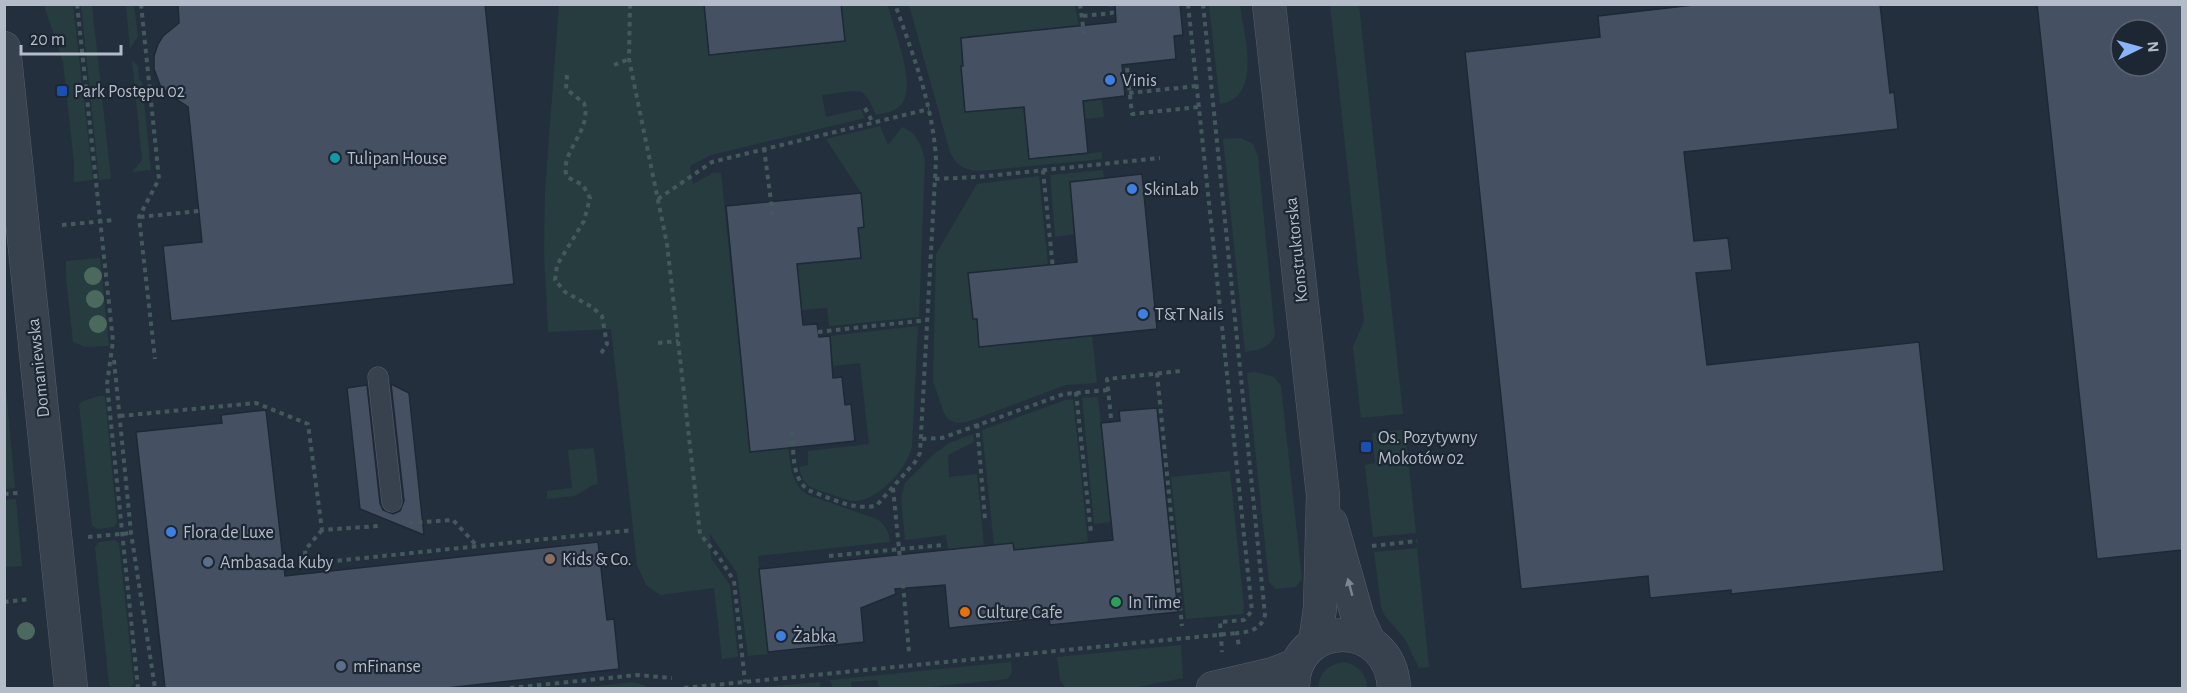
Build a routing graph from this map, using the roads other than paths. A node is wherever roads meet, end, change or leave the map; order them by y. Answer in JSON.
{"nodes":[{"id":1,"x":1269,"y":4,"type":"edge"},
{"id":2,"x":4,"y":48,"type":"edge"},
{"id":3,"x":378,"y":377,"type":"dead end"},
{"id":4,"x":1323,"y":495,"type":"junction"},
{"id":5,"x":392,"y":502,"type":"dead end"},
{"id":6,"x":1369,"y":642,"type":"junction"},
{"id":7,"x":1301,"y":665,"type":"edge"},
{"id":8,"x":71,"y":688,"type":"edge"},
{"id":9,"x":1213,"y":688,"type":"edge"},
{"id":10,"x":1394,"y":688,"type":"edge"}],
"edges":[{"from":1,"to":4,"type":"street","name":"Konstruktorska"},
{"from":2,"to":8,"type":"street","name":"Domaniewska"},
{"from":3,"to":5,"type":"lane"},
{"from":6,"to":4,"type":"street","name":"Konstruktorska","one_way":true},
{"from":4,"to":7,"type":"street","name":"Konstruktorska"},
{"from":6,"to":7,"type":"street"},
{"from":6,"to":10,"type":"street","name":"Konstruktorska"},
{"from":7,"to":9,"type":"street"}]}
